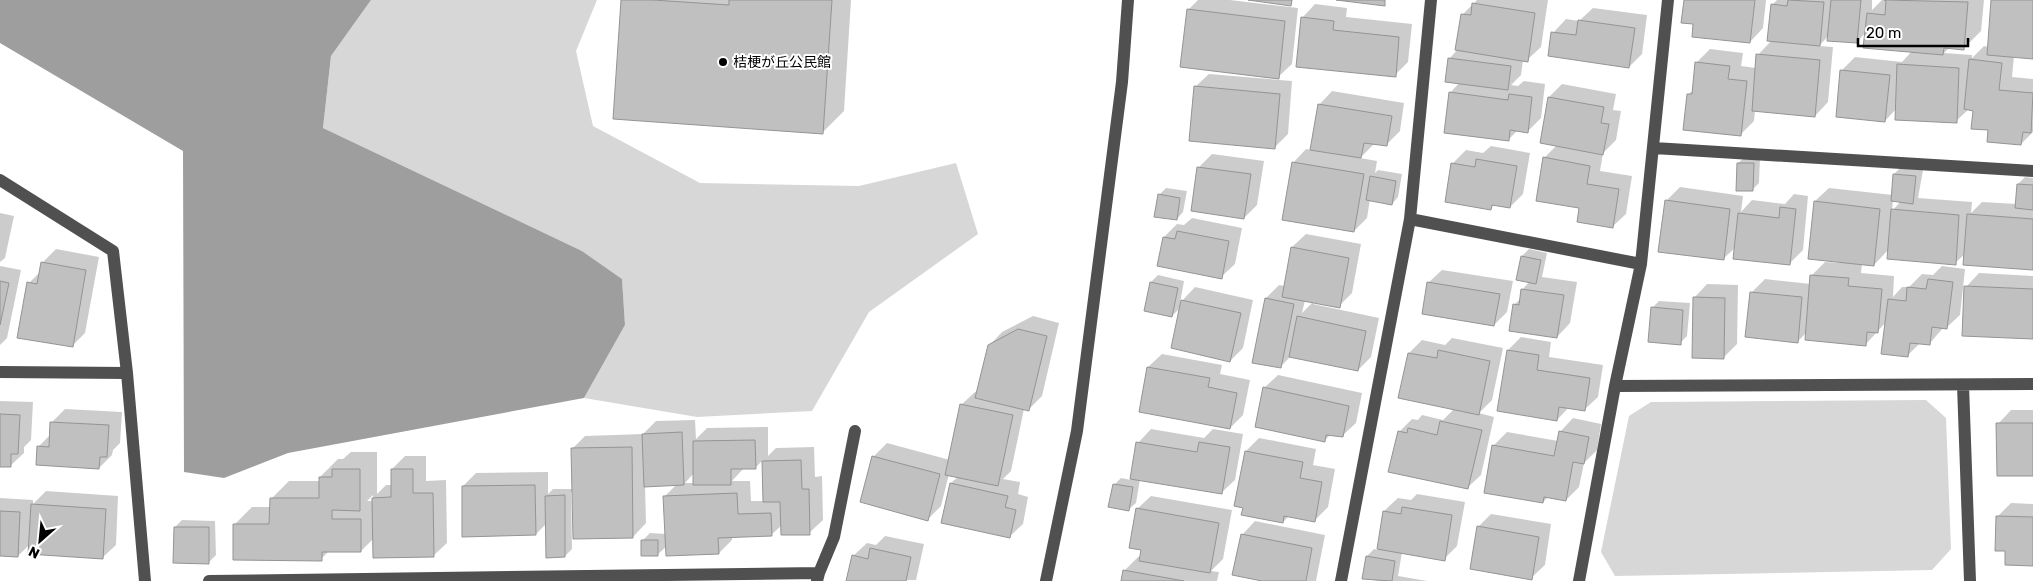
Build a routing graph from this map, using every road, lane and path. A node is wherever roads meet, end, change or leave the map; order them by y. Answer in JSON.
{"nodes":[{"id":1,"x":1128,"y":0,"type":"edge"},
{"id":2,"x":1431,"y":0,"type":"edge"},
{"id":3,"x":1668,"y":0,"type":"edge"},
{"id":4,"x":1654,"y":148,"type":"junction"},
{"id":5,"x":2033,"y":171,"type":"edge"},
{"id":6,"x":0,"y":180,"type":"edge"},
{"id":7,"x":1410,"y":219,"type":"junction"},
{"id":8,"x":1641,"y":264,"type":"junction"},
{"id":9,"x":0,"y":372,"type":"edge"},
{"id":10,"x":127,"y":373,"type":"junction"},
{"id":11,"x":2033,"y":384,"type":"edge"},
{"id":12,"x":1963,"y":385,"type":"junction"},
{"id":13,"x":1615,"y":386,"type":"junction"},
{"id":14,"x":854,"y":430,"type":"dead end"},
{"id":15,"x":818,"y":577,"type":"edge"},
{"id":16,"x":146,"y":581,"type":"edge"},
{"id":17,"x":209,"y":581,"type":"edge"},
{"id":18,"x":1046,"y":581,"type":"edge"},
{"id":19,"x":1341,"y":581,"type":"edge"},
{"id":20,"x":1578,"y":581,"type":"edge"},
{"id":21,"x":1970,"y":581,"type":"edge"}],
"edges":[{"from":1,"to":18,"type":"street"},
{"from":2,"to":7,"type":"street"},
{"from":3,"to":4,"type":"street"},
{"from":4,"to":5,"type":"street"},
{"from":4,"to":8,"type":"street"},
{"from":6,"to":10,"type":"street"},
{"from":7,"to":8,"type":"street"},
{"from":7,"to":19,"type":"street"},
{"from":8,"to":13,"type":"street"},
{"from":9,"to":10,"type":"street"},
{"from":10,"to":16,"type":"street"},
{"from":11,"to":12,"type":"street"},
{"from":12,"to":13,"type":"street"},
{"from":12,"to":21,"type":"street"},
{"from":13,"to":20,"type":"street"},
{"from":14,"to":15,"type":"street"},
{"from":15,"to":17,"type":"street"}]}
